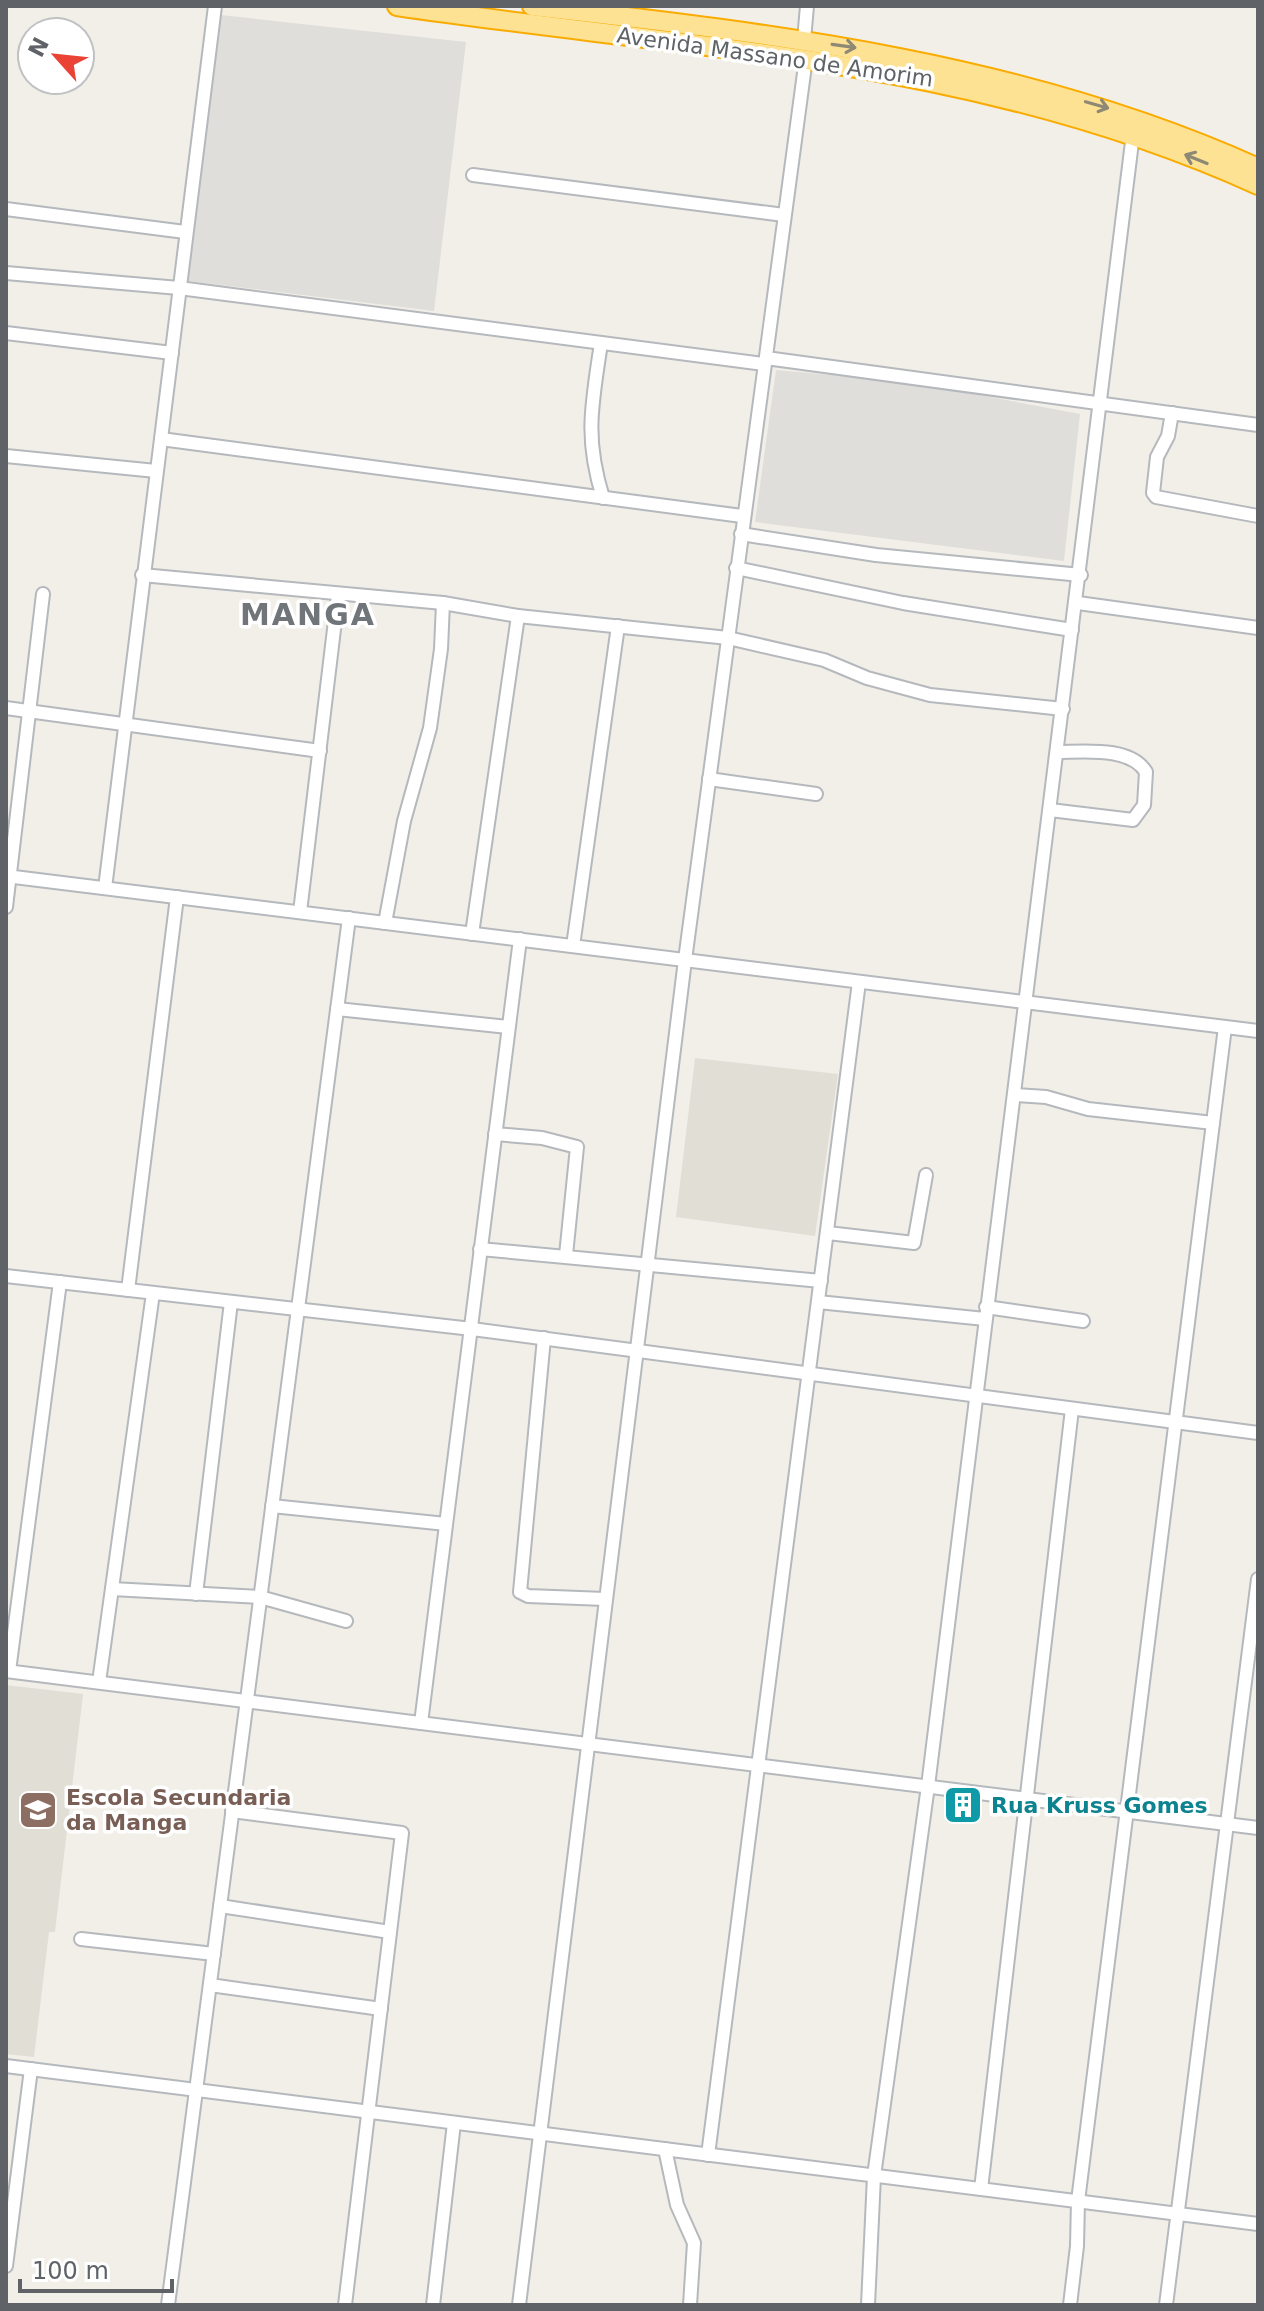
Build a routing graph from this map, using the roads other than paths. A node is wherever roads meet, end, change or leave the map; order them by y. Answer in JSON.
{"nodes":[{"id":1,"x":215,"y":6,"type":"edge"},
{"id":2,"x":397,"y":6,"type":"edge"},
{"id":3,"x":807,"y":6,"type":"edge"},
{"id":4,"x":542,"y":13,"type":"edge"},
{"id":5,"x":805,"y":49,"type":"junction"},
{"id":6,"x":1133,"y":134,"type":"junction"},
{"id":7,"x":1258,"y":168,"type":"edge"},
{"id":8,"x":473,"y":175,"type":"dead end"},
{"id":9,"x":1258,"y":185,"type":"edge"},
{"id":10,"x":6,"y":209,"type":"edge"},
{"id":11,"x":784,"y":215,"type":"junction"},
{"id":12,"x":185,"y":232,"type":"junction"},
{"id":13,"x":6,"y":273,"type":"edge"},
{"id":14,"x":179,"y":288,"type":"junction"},
{"id":15,"x":6,"y":333,"type":"edge"},
{"id":16,"x":601,"y":343,"type":"junction"},
{"id":17,"x":172,"y":353,"type":"junction"},
{"id":18,"x":765,"y":361,"type":"junction"},
{"id":19,"x":1102,"y":404,"type":"junction"},
{"id":20,"x":1172,"y":413,"type":"junction"},
{"id":21,"x":1258,"y":425,"type":"edge"},
{"id":22,"x":161,"y":439,"type":"junction"},
{"id":23,"x":6,"y":456,"type":"edge"},
{"id":24,"x":156,"y":471,"type":"junction"},
{"id":25,"x":603,"y":498,"type":"junction"},
{"id":26,"x":742,"y":516,"type":"junction"},
{"id":27,"x":1258,"y":516,"type":"edge"},
{"id":28,"x":741,"y":534,"type":"junction"},
{"id":29,"x":736,"y":568,"type":"junction"},
{"id":30,"x":142,"y":575,"type":"junction"},
{"id":31,"x":1081,"y":575,"type":"junction"},
{"id":32,"x":43,"y":594,"type":"dead end"},
{"id":33,"x":338,"y":596,"type":"junction"},
{"id":34,"x":443,"y":603,"type":"junction"},
{"id":35,"x":1078,"y":603,"type":"junction"},
{"id":36,"x":518,"y":616,"type":"junction"},
{"id":37,"x":618,"y":626,"type":"junction"},
{"id":38,"x":1258,"y":628,"type":"edge"},
{"id":39,"x":1072,"y":630,"type":"junction"},
{"id":40,"x":728,"y":638,"type":"junction"},
{"id":41,"x":6,"y":708,"type":"edge"},
{"id":42,"x":1063,"y":709,"type":"junction"},
{"id":43,"x":29,"y":711,"type":"junction"},
{"id":44,"x":124,"y":726,"type":"junction"},
{"id":45,"x":320,"y":751,"type":"junction"},
{"id":46,"x":1057,"y":752,"type":"junction"},
{"id":47,"x":709,"y":779,"type":"junction"},
{"id":48,"x":6,"y":787,"type":"edge"},
{"id":49,"x":20,"y":789,"type":"junction"},
{"id":50,"x":816,"y":794,"type":"dead end"},
{"id":51,"x":1050,"y":810,"type":"junction"},
{"id":52,"x":8,"y":876,"type":"edge"},
{"id":53,"x":105,"y":888,"type":"junction"},
{"id":54,"x":177,"y":897,"type":"junction"},
{"id":55,"x":6,"y":907,"type":"edge"},
{"id":56,"x":300,"y":912,"type":"junction"},
{"id":57,"x":349,"y":918,"type":"junction"},
{"id":58,"x":385,"y":923,"type":"junction"},
{"id":59,"x":472,"y":934,"type":"junction"},
{"id":60,"x":520,"y":939,"type":"junction"},
{"id":61,"x":573,"y":946,"type":"junction"},
{"id":62,"x":685,"y":960,"type":"junction"},
{"id":63,"x":859,"y":982,"type":"junction"},
{"id":64,"x":1025,"y":1002,"type":"junction"},
{"id":65,"x":337,"y":1009,"type":"junction"},
{"id":66,"x":508,"y":1027,"type":"junction"},
{"id":67,"x":1225,"y":1027,"type":"junction"},
{"id":68,"x":1258,"y":1031,"type":"edge"},
{"id":69,"x":1015,"y":1095,"type":"junction"},
{"id":70,"x":1213,"y":1123,"type":"junction"},
{"id":71,"x":495,"y":1134,"type":"junction"},
{"id":72,"x":926,"y":1175,"type":"dead end"},
{"id":73,"x":828,"y":1233,"type":"junction"},
{"id":74,"x":480,"y":1249,"type":"junction"},
{"id":75,"x":566,"y":1255,"type":"junction"},
{"id":76,"x":647,"y":1263,"type":"junction"},
{"id":77,"x":6,"y":1276,"type":"edge"},
{"id":78,"x":821,"y":1281,"type":"junction"},
{"id":79,"x":60,"y":1282,"type":"junction"},
{"id":80,"x":128,"y":1290,"type":"junction"},
{"id":81,"x":153,"y":1293,"type":"junction"},
{"id":82,"x":231,"y":1302,"type":"junction"},
{"id":83,"x":818,"y":1302,"type":"junction"},
{"id":84,"x":298,"y":1309,"type":"junction"},
{"id":85,"x":986,"y":1313,"type":"junction"},
{"id":86,"x":1083,"y":1321,"type":"dead end"},
{"id":87,"x":472,"y":1329,"type":"junction"},
{"id":88,"x":544,"y":1338,"type":"junction"},
{"id":89,"x":636,"y":1351,"type":"junction"},
{"id":90,"x":809,"y":1374,"type":"junction"},
{"id":91,"x":977,"y":1396,"type":"junction"},
{"id":92,"x":1072,"y":1409,"type":"junction"},
{"id":93,"x":1175,"y":1423,"type":"junction"},
{"id":94,"x":1258,"y":1433,"type":"edge"},
{"id":95,"x":272,"y":1506,"type":"junction"},
{"id":96,"x":446,"y":1524,"type":"junction"},
{"id":97,"x":1258,"y":1579,"type":"edge"},
{"id":98,"x":112,"y":1589,"type":"junction"},
{"id":99,"x":196,"y":1594,"type":"junction"},
{"id":100,"x":260,"y":1597,"type":"junction"},
{"id":101,"x":605,"y":1599,"type":"junction"},
{"id":102,"x":346,"y":1621,"type":"dead end"},
{"id":103,"x":8,"y":1671,"type":"edge"},
{"id":104,"x":99,"y":1682,"type":"junction"},
{"id":105,"x":247,"y":1701,"type":"junction"},
{"id":106,"x":421,"y":1723,"type":"junction"},
{"id":107,"x":587,"y":1744,"type":"junction"},
{"id":108,"x":758,"y":1765,"type":"junction"},
{"id":109,"x":928,"y":1786,"type":"junction"},
{"id":110,"x":1027,"y":1799,"type":"junction"},
{"id":111,"x":232,"y":1811,"type":"junction"},
{"id":112,"x":1127,"y":1811,"type":"junction"},
{"id":113,"x":1227,"y":1824,"type":"junction"},
{"id":114,"x":1258,"y":1828,"type":"edge"},
{"id":115,"x":220,"y":1906,"type":"junction"},
{"id":116,"x":390,"y":1932,"type":"junction"},
{"id":117,"x":81,"y":1939,"type":"dead end"},
{"id":118,"x":214,"y":1954,"type":"junction"},
{"id":119,"x":210,"y":1985,"type":"junction"},
{"id":120,"x":381,"y":2009,"type":"junction"},
{"id":121,"x":6,"y":2066,"type":"edge"},
{"id":122,"x":31,"y":2069,"type":"junction"},
{"id":123,"x":196,"y":2090,"type":"junction"},
{"id":124,"x":368,"y":2112,"type":"junction"},
{"id":125,"x":454,"y":2123,"type":"junction"},
{"id":126,"x":541,"y":2134,"type":"junction"},
{"id":127,"x":665,"y":2149,"type":"junction"},
{"id":128,"x":708,"y":2155,"type":"junction"},
{"id":129,"x":874,"y":2176,"type":"junction"},
{"id":130,"x":981,"y":2189,"type":"junction"},
{"id":131,"x":1078,"y":2201,"type":"junction"},
{"id":132,"x":1177,"y":2214,"type":"junction"},
{"id":133,"x":1258,"y":2224,"type":"edge"},
{"id":134,"x":6,"y":2266,"type":"edge"},
{"id":135,"x":168,"y":2305,"type":"edge"},
{"id":136,"x":345,"y":2305,"type":"edge"},
{"id":137,"x":433,"y":2305,"type":"edge"},
{"id":138,"x":519,"y":2305,"type":"edge"},
{"id":139,"x":690,"y":2305,"type":"edge"},
{"id":140,"x":868,"y":2305,"type":"edge"},
{"id":141,"x":1070,"y":2305,"type":"edge"},
{"id":142,"x":1166,"y":2305,"type":"edge"}],
"edges":[{"from":1,"to":12,"type":"street"},
{"from":2,"to":4,"type":"highway","name":"Avenida Massano de Amorim"},
{"from":3,"to":5,"type":"street"},
{"from":4,"to":5,"type":"highway","name":"Avenida Massano de Amorim"},
{"from":4,"to":5,"type":"highway","name":"Avenida Massano de Amorim"},
{"from":5,"to":6,"type":"highway","name":"Avenida Massano de Amorim"},
{"from":5,"to":7,"type":"highway","one_way":true},
{"from":5,"to":11,"type":"street"},
{"from":9,"to":6,"type":"highway","name":"Avenida Massano de Amorim","one_way":true},
{"from":6,"to":19,"type":"street"},
{"from":8,"to":11,"type":"street"},
{"from":10,"to":12,"type":"street"},
{"from":11,"to":18,"type":"street"},
{"from":12,"to":14,"type":"street"},
{"from":13,"to":14,"type":"street"},
{"from":14,"to":16,"type":"street"},
{"from":14,"to":17,"type":"street"},
{"from":15,"to":17,"type":"street"},
{"from":16,"to":18,"type":"street"},
{"from":16,"to":25,"type":"street"},
{"from":17,"to":22,"type":"street"},
{"from":18,"to":19,"type":"street"},
{"from":18,"to":26,"type":"street"},
{"from":19,"to":20,"type":"street"},
{"from":19,"to":31,"type":"street"},
{"from":20,"to":21,"type":"street"},
{"from":20,"to":27,"type":"street"},
{"from":22,"to":24,"type":"street"},
{"from":22,"to":25,"type":"street"},
{"from":23,"to":24,"type":"street"},
{"from":24,"to":30,"type":"street"},
{"from":25,"to":26,"type":"street"},
{"from":26,"to":28,"type":"street"},
{"from":28,"to":29,"type":"street"},
{"from":28,"to":31,"type":"street"},
{"from":29,"to":39,"type":"street"},
{"from":29,"to":40,"type":"street"},
{"from":30,"to":33,"type":"street"},
{"from":30,"to":44,"type":"street"},
{"from":31,"to":35,"type":"street"},
{"from":32,"to":43,"type":"street"},
{"from":33,"to":34,"type":"street"},
{"from":33,"to":45,"type":"street"},
{"from":34,"to":36,"type":"street"},
{"from":34,"to":58,"type":"street"},
{"from":35,"to":38,"type":"street"},
{"from":35,"to":39,"type":"street"},
{"from":36,"to":37,"type":"street"},
{"from":36,"to":59,"type":"street"},
{"from":37,"to":40,"type":"street"},
{"from":37,"to":61,"type":"street"},
{"from":39,"to":42,"type":"street"},
{"from":40,"to":42,"type":"street"},
{"from":40,"to":47,"type":"street"},
{"from":41,"to":43,"type":"street"},
{"from":42,"to":46,"type":"street"},
{"from":43,"to":44,"type":"street"},
{"from":43,"to":49,"type":"street"},
{"from":44,"to":45,"type":"street"},
{"from":44,"to":53,"type":"street"},
{"from":45,"to":56,"type":"street"},
{"from":46,"to":51,"type":"street"},
{"from":46,"to":51,"type":"street"},
{"from":47,"to":50,"type":"street"},
{"from":47,"to":62,"type":"street"},
{"from":48,"to":49,"type":"street"},
{"from":49,"to":52,"type":"street"},
{"from":51,"to":64,"type":"street"},
{"from":52,"to":53,"type":"street"},
{"from":52,"to":55,"type":"street"},
{"from":53,"to":54,"type":"street"},
{"from":54,"to":56,"type":"street"},
{"from":54,"to":80,"type":"street"},
{"from":56,"to":57,"type":"street"},
{"from":57,"to":58,"type":"street"},
{"from":57,"to":65,"type":"street"},
{"from":58,"to":59,"type":"street"},
{"from":59,"to":60,"type":"street"},
{"from":60,"to":61,"type":"street"},
{"from":60,"to":66,"type":"street"},
{"from":61,"to":62,"type":"street"},
{"from":62,"to":63,"type":"street"},
{"from":62,"to":76,"type":"street"},
{"from":63,"to":64,"type":"street"},
{"from":63,"to":73,"type":"street"},
{"from":64,"to":67,"type":"street"},
{"from":64,"to":69,"type":"street"},
{"from":65,"to":66,"type":"street"},
{"from":65,"to":84,"type":"street"},
{"from":66,"to":71,"type":"street"},
{"from":67,"to":68,"type":"street"},
{"from":67,"to":70,"type":"street"},
{"from":69,"to":70,"type":"street"},
{"from":69,"to":85,"type":"street"},
{"from":70,"to":93,"type":"street"},
{"from":71,"to":74,"type":"street"},
{"from":71,"to":75,"type":"street"},
{"from":72,"to":73,"type":"street"},
{"from":73,"to":78,"type":"street"},
{"from":74,"to":75,"type":"street"},
{"from":74,"to":87,"type":"street"},
{"from":75,"to":76,"type":"street"},
{"from":76,"to":78,"type":"street"},
{"from":76,"to":89,"type":"street"},
{"from":77,"to":79,"type":"street"},
{"from":78,"to":83,"type":"street"},
{"from":79,"to":80,"type":"street"},
{"from":79,"to":103,"type":"street"},
{"from":80,"to":81,"type":"street"},
{"from":81,"to":82,"type":"street"},
{"from":81,"to":98,"type":"street"},
{"from":82,"to":84,"type":"street"},
{"from":82,"to":99,"type":"street"},
{"from":83,"to":85,"type":"street"},
{"from":83,"to":90,"type":"street"},
{"from":84,"to":87,"type":"street"},
{"from":84,"to":95,"type":"street"},
{"from":85,"to":86,"type":"street"},
{"from":85,"to":91,"type":"street"},
{"from":87,"to":88,"type":"street"},
{"from":87,"to":96,"type":"street"},
{"from":88,"to":89,"type":"street"},
{"from":88,"to":101,"type":"street"},
{"from":89,"to":90,"type":"street"},
{"from":89,"to":101,"type":"street"},
{"from":90,"to":91,"type":"street"},
{"from":90,"to":108,"type":"street"},
{"from":91,"to":92,"type":"street"},
{"from":91,"to":109,"type":"street"},
{"from":92,"to":93,"type":"street"},
{"from":92,"to":110,"type":"street"},
{"from":93,"to":94,"type":"street"},
{"from":93,"to":112,"type":"street"},
{"from":95,"to":96,"type":"street"},
{"from":95,"to":100,"type":"street"},
{"from":96,"to":106,"type":"street"},
{"from":97,"to":113,"type":"street"},
{"from":98,"to":99,"type":"street"},
{"from":98,"to":104,"type":"street"},
{"from":99,"to":100,"type":"street"},
{"from":100,"to":102,"type":"street"},
{"from":100,"to":105,"type":"street"},
{"from":101,"to":107,"type":"street"},
{"from":103,"to":104,"type":"street"},
{"from":104,"to":105,"type":"street"},
{"from":105,"to":106,"type":"street"},
{"from":105,"to":111,"type":"street"},
{"from":106,"to":107,"type":"street"},
{"from":107,"to":108,"type":"street"},
{"from":107,"to":126,"type":"street"},
{"from":108,"to":109,"type":"street"},
{"from":108,"to":128,"type":"street"},
{"from":109,"to":110,"type":"street"},
{"from":109,"to":129,"type":"street"},
{"from":110,"to":112,"type":"street"},
{"from":110,"to":130,"type":"street"},
{"from":111,"to":115,"type":"street"},
{"from":111,"to":116,"type":"street"},
{"from":112,"to":113,"type":"street"},
{"from":112,"to":131,"type":"street"},
{"from":113,"to":114,"type":"street"},
{"from":113,"to":132,"type":"street"},
{"from":115,"to":116,"type":"street"},
{"from":115,"to":118,"type":"street"},
{"from":116,"to":120,"type":"street"},
{"from":117,"to":118,"type":"street"},
{"from":118,"to":119,"type":"street"},
{"from":119,"to":120,"type":"street"},
{"from":119,"to":123,"type":"street"},
{"from":120,"to":124,"type":"street"},
{"from":121,"to":122,"type":"street"},
{"from":122,"to":123,"type":"street"},
{"from":122,"to":134,"type":"street"},
{"from":123,"to":124,"type":"street"},
{"from":123,"to":135,"type":"street"},
{"from":124,"to":125,"type":"street"},
{"from":124,"to":136,"type":"street"},
{"from":125,"to":126,"type":"street"},
{"from":125,"to":137,"type":"street"},
{"from":126,"to":127,"type":"street"},
{"from":126,"to":138,"type":"street"},
{"from":127,"to":128,"type":"street"},
{"from":127,"to":139,"type":"street"},
{"from":128,"to":129,"type":"street"},
{"from":129,"to":130,"type":"street"},
{"from":129,"to":140,"type":"street"},
{"from":130,"to":131,"type":"street"},
{"from":131,"to":132,"type":"street"},
{"from":131,"to":141,"type":"street"},
{"from":132,"to":133,"type":"street"},
{"from":132,"to":142,"type":"street"}]}
